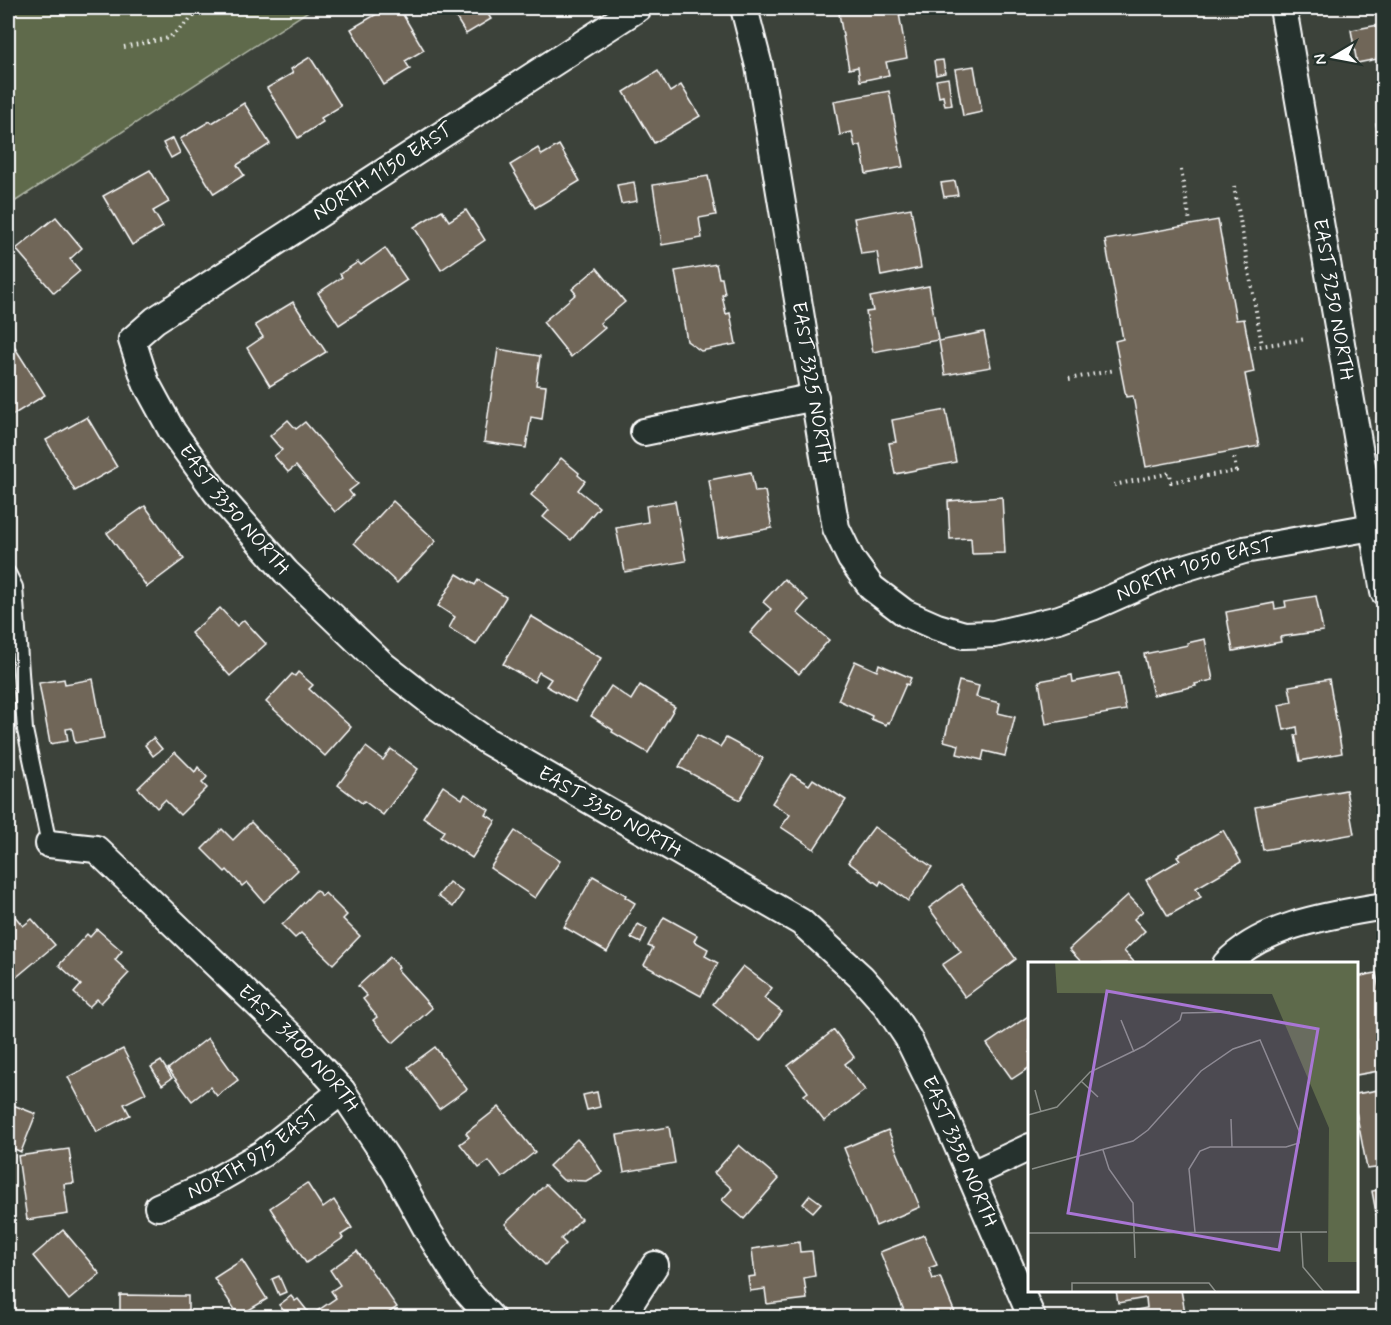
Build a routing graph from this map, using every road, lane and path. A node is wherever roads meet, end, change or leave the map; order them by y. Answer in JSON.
{"nodes":[{"id":1,"x":203,"y":8,"type":"edge"},
{"id":2,"x":638,"y":8,"type":"edge"},
{"id":3,"x":744,"y":8,"type":"edge"},
{"id":4,"x":1283,"y":8,"type":"edge"},
{"id":5,"x":124,"y":48,"type":"dead end"},
{"id":6,"x":1181,"y":170,"type":"dead end"},
{"id":7,"x":1234,"y":186,"type":"dead end"},
{"id":8,"x":1190,"y":222,"type":"dead end"},
{"id":9,"x":1306,"y":339,"type":"dead end"},
{"id":10,"x":132,"y":340,"type":"joint"},
{"id":11,"x":1262,"y":345,"type":"junction"},
{"id":12,"x":1248,"y":348,"type":"dead end"},
{"id":13,"x":1115,"y":370,"type":"dead end"},
{"id":14,"x":1069,"y":379,"type":"dead end"},
{"id":15,"x":815,"y":397,"type":"junction"},
{"id":16,"x":644,"y":432,"type":"dead end"},
{"id":17,"x":1234,"y":457,"type":"dead end"},
{"id":18,"x":1114,"y":485,"type":"dead end"},
{"id":19,"x":1372,"y":527,"type":"junction"},
{"id":20,"x":8,"y":573,"type":"edge"},
{"id":21,"x":1383,"y":592,"type":"edge"},
{"id":22,"x":1023,"y":629,"type":"joint"},
{"id":23,"x":49,"y":844,"type":"joint"},
{"id":24,"x":1383,"y":906,"type":"edge"},
{"id":25,"x":1227,"y":962,"type":"edge"},
{"id":26,"x":342,"y":1091,"type":"junction"},
{"id":27,"x":1028,"y":1147,"type":"edge"},
{"id":28,"x":970,"y":1175,"type":"junction"},
{"id":29,"x":158,"y":1207,"type":"dead end"},
{"id":30,"x":655,"y":1265,"type":"dead end"},
{"id":31,"x":491,"y":1317,"type":"edge"},
{"id":32,"x":621,"y":1317,"type":"edge"},
{"id":33,"x":1032,"y":1317,"type":"edge"}],
"edges":[{"from":1,"to":5,"type":"path"},
{"from":2,"to":10,"type":"street","name":"NORTH 1150 EAST"},
{"from":3,"to":15,"type":"street","name":"EAST 3325 NORTH"},
{"from":4,"to":19,"type":"street","name":"EAST 3250 NORTH"},
{"from":6,"to":8,"type":"path"},
{"from":7,"to":11,"type":"path"},
{"from":9,"to":11,"type":"path"},
{"from":10,"to":28,"type":"street","name":"EAST 3350 NORTH"},
{"from":11,"to":12,"type":"path"},
{"from":13,"to":14,"type":"path"},
{"from":15,"to":16,"type":"street"},
{"from":15,"to":22,"type":"street","name":"EAST 3325 NORTH"},
{"from":17,"to":18,"type":"path"},
{"from":19,"to":21,"type":"street","name":"EAST 3250 NORTH"},
{"from":19,"to":22,"type":"street","name":"NORTH 1050 EAST"},
{"from":20,"to":23,"type":"lane"},
{"from":23,"to":26,"type":"street","name":"EAST 3400 NORTH"},
{"from":24,"to":25,"type":"street"},
{"from":26,"to":29,"type":"street","name":"NORTH 975 EAST"},
{"from":26,"to":31,"type":"street","name":"EAST 3400 NORTH"},
{"from":27,"to":28,"type":"street"},
{"from":28,"to":33,"type":"street","name":"EAST 3350 NORTH"},
{"from":30,"to":32,"type":"street"}]}
